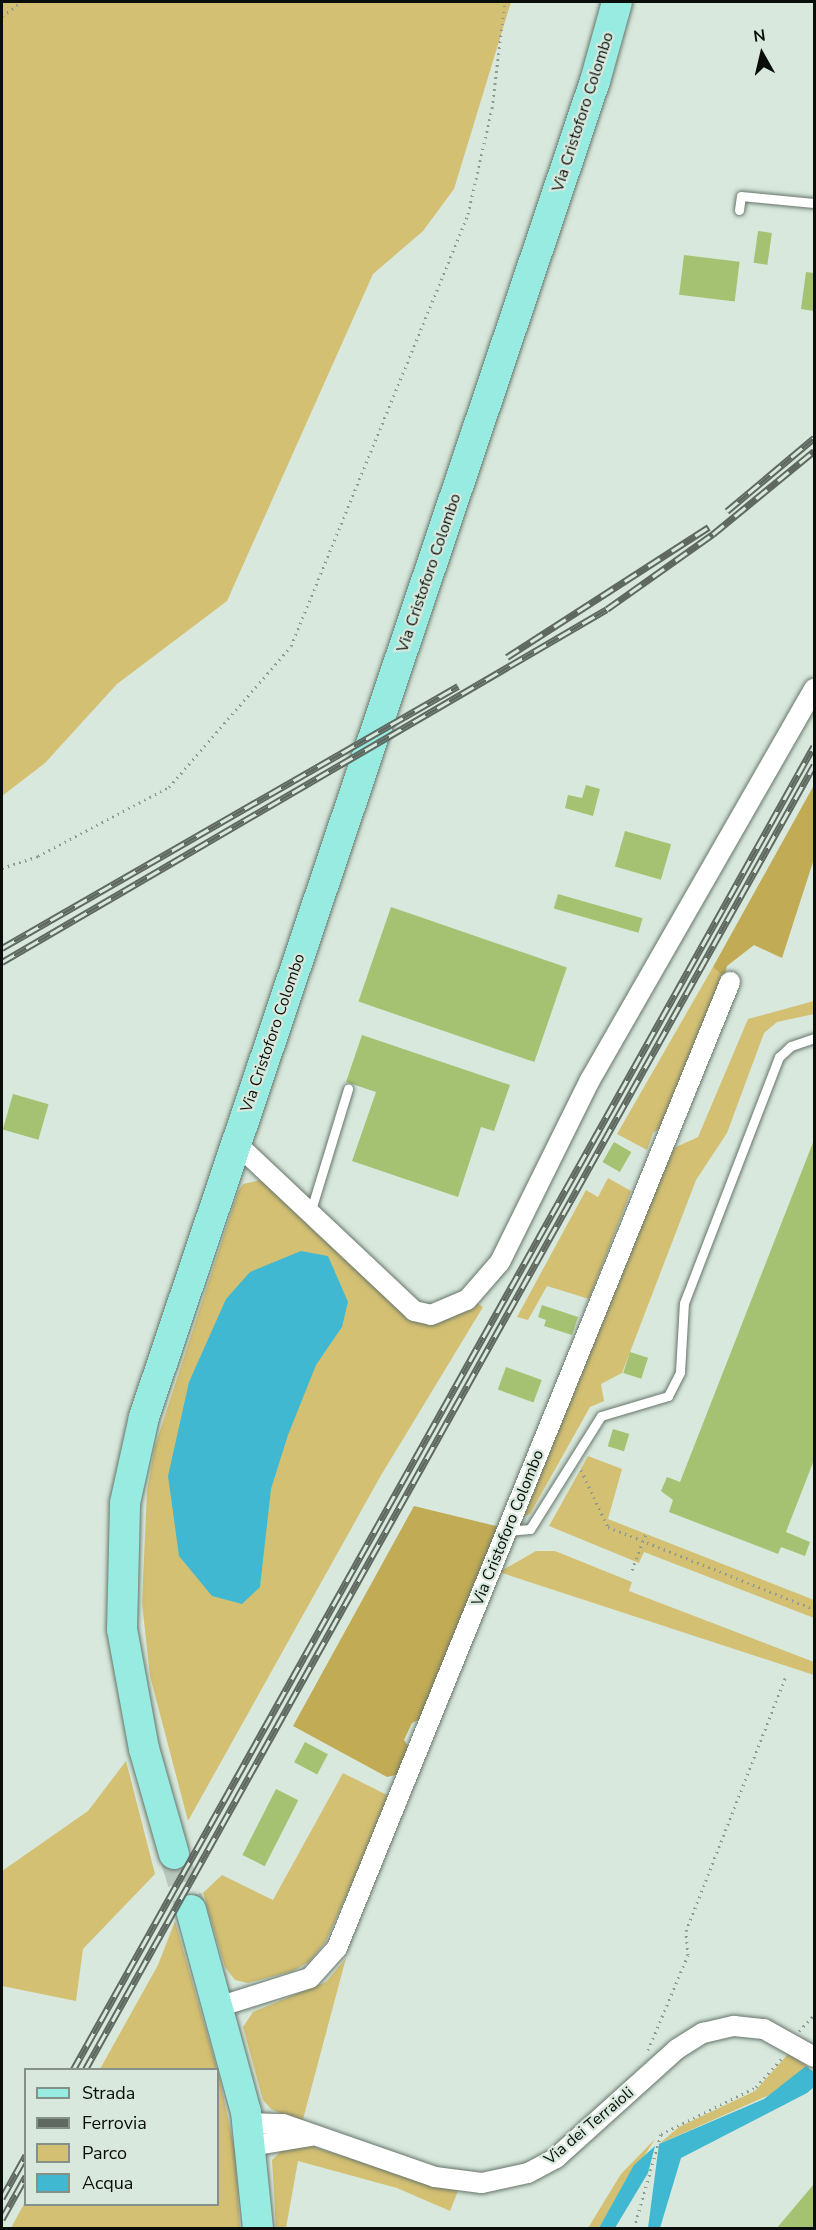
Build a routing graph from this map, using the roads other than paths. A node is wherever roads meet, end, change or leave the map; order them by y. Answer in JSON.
{"nodes":[{"id":1,"x":617,"y":2,"type":"edge"},
{"id":2,"x":814,"y":203,"type":"edge"},
{"id":3,"x":739,"y":210,"type":"dead end"},
{"id":4,"x":814,"y":689,"type":"edge"},
{"id":5,"x":730,"y":982,"type":"dead end"},
{"id":6,"x":814,"y":1038,"type":"edge"},
{"id":7,"x":348,"y":1089,"type":"dead end"},
{"id":8,"x":236,"y":1143,"type":"junction"},
{"id":9,"x":310,"y":1210,"type":"junction"},
{"id":10,"x":507,"y":1531,"type":"junction"},
{"id":11,"x":174,"y":1854,"type":"tunnel mouth"},
{"id":12,"x":191,"y":1910,"type":"tunnel mouth"},
{"id":13,"x":218,"y":2007,"type":"junction"},
{"id":14,"x":814,"y":2057,"type":"edge"},
{"id":15,"x":250,"y":2134,"type":"junction"},
{"id":16,"x":258,"y":2229,"type":"edge"}],
"edges":[{"from":1,"to":8,"type":"main road","name":"Via Cristoforo Colombo"},
{"from":2,"to":3,"type":"lane"},
{"from":4,"to":9,"type":"street"},
{"from":5,"to":10,"type":"street","name":"Via Cristoforo Colombo"},
{"from":6,"to":10,"type":"lane"},
{"from":7,"to":9,"type":"lane"},
{"from":8,"to":9,"type":"street"},
{"from":8,"to":11,"type":"main road","name":"Via Cristoforo Colombo"},
{"from":10,"to":13,"type":"street","name":"Via Cristoforo Colombo"},
{"from":12,"to":13,"type":"main road"},
{"from":13,"to":15,"type":"main road"},
{"from":14,"to":15,"type":"street","name":"Via dei Terraioli"},
{"from":15,"to":16,"type":"main road"}]}
